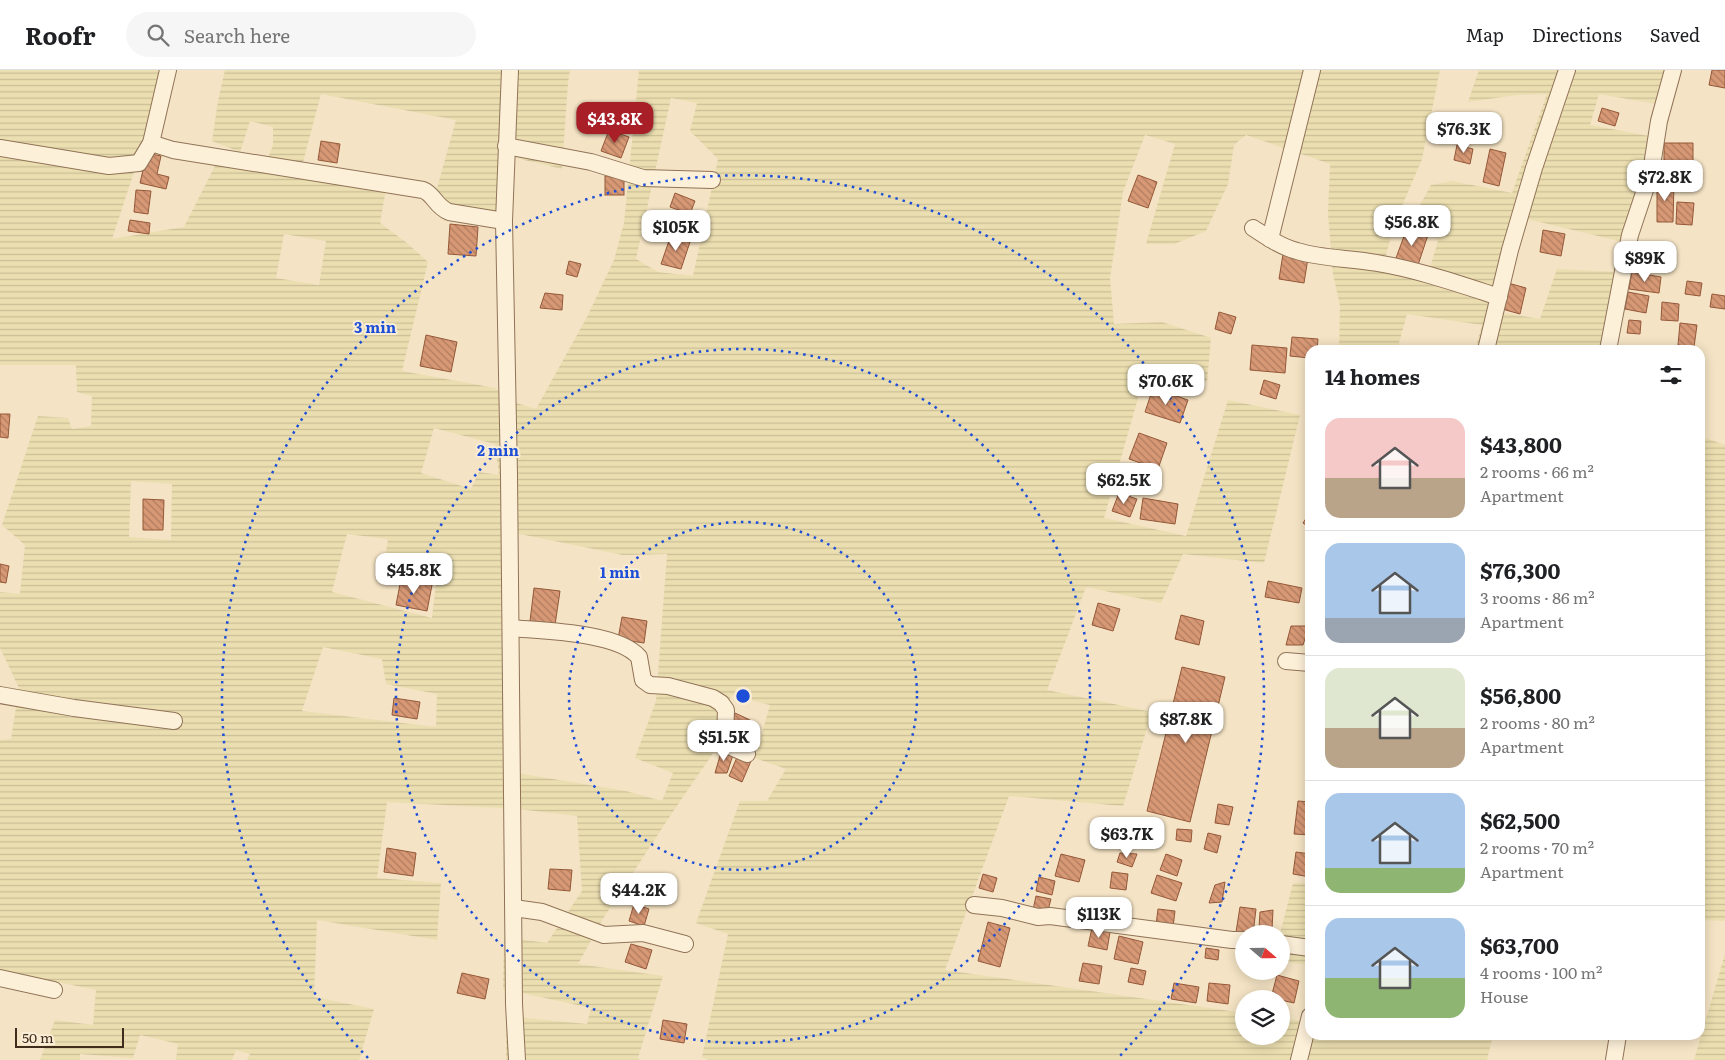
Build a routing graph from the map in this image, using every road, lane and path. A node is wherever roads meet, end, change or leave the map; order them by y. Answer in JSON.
{"nodes":[{"id":1,"x":168,"y":70,"type":"edge"},
{"id":2,"x":510,"y":70,"type":"edge"},
{"id":3,"x":1312,"y":70,"type":"edge"},
{"id":4,"x":1567,"y":70,"type":"edge"},
{"id":5,"x":1673,"y":70,"type":"edge"},
{"id":6,"x":151,"y":143,"type":"junction"},
{"id":7,"x":506,"y":146,"type":"junction"},
{"id":8,"x":0,"y":148,"type":"edge"},
{"id":9,"x":712,"y":180,"type":"dead end"},
{"id":10,"x":504,"y":221,"type":"junction"},
{"id":11,"x":1253,"y":228,"type":"dead end"},
{"id":12,"x":1270,"y":239,"type":"junction"},
{"id":13,"x":1499,"y":296,"type":"junction"},
{"id":14,"x":1487,"y":345,"type":"edge"},
{"id":15,"x":1609,"y":345,"type":"edge"},
{"id":16,"x":511,"y":628,"type":"junction"},
{"id":17,"x":1286,"y":661,"type":"dead end"},
{"id":18,"x":1305,"y":663,"type":"edge"},
{"id":19,"x":0,"y":695,"type":"edge"},
{"id":20,"x":174,"y":721,"type":"dead end"},
{"id":21,"x":747,"y":754,"type":"dead end"},
{"id":22,"x":974,"y":905,"type":"dead end"},
{"id":23,"x":514,"y":908,"type":"junction"},
{"id":24,"x":1235,"y":940,"type":"edge"},
{"id":25,"x":685,"y":944,"type":"dead end"},
{"id":26,"x":1290,"y":945,"type":"edge"},
{"id":27,"x":1305,"y":947,"type":"edge"},
{"id":28,"x":0,"y":978,"type":"edge"},
{"id":29,"x":54,"y":990,"type":"dead end"},
{"id":30,"x":1305,"y":1036,"type":"edge"},
{"id":31,"x":1617,"y":1040,"type":"edge"},
{"id":32,"x":517,"y":1060,"type":"edge"},
{"id":33,"x":1299,"y":1060,"type":"edge"},
{"id":34,"x":1614,"y":1060,"type":"edge"}],
"edges":[{"from":1,"to":6,"type":"street"},
{"from":2,"to":7,"type":"street"},
{"from":3,"to":12,"type":"street"},
{"from":4,"to":13,"type":"street"},
{"from":5,"to":15,"type":"street"},
{"from":6,"to":8,"type":"street"},
{"from":6,"to":10,"type":"street"},
{"from":7,"to":9,"type":"street"},
{"from":7,"to":10,"type":"street"},
{"from":10,"to":16,"type":"street"},
{"from":11,"to":12,"type":"street"},
{"from":12,"to":13,"type":"street"},
{"from":13,"to":14,"type":"street"},
{"from":16,"to":21,"type":"street"},
{"from":16,"to":23,"type":"street"},
{"from":17,"to":18,"type":"street"},
{"from":19,"to":20,"type":"street"},
{"from":22,"to":24,"type":"street"},
{"from":23,"to":25,"type":"street"},
{"from":23,"to":32,"type":"street"},
{"from":26,"to":27,"type":"street"},
{"from":28,"to":29,"type":"street"},
{"from":30,"to":33,"type":"street"},
{"from":31,"to":34,"type":"street"}]}
